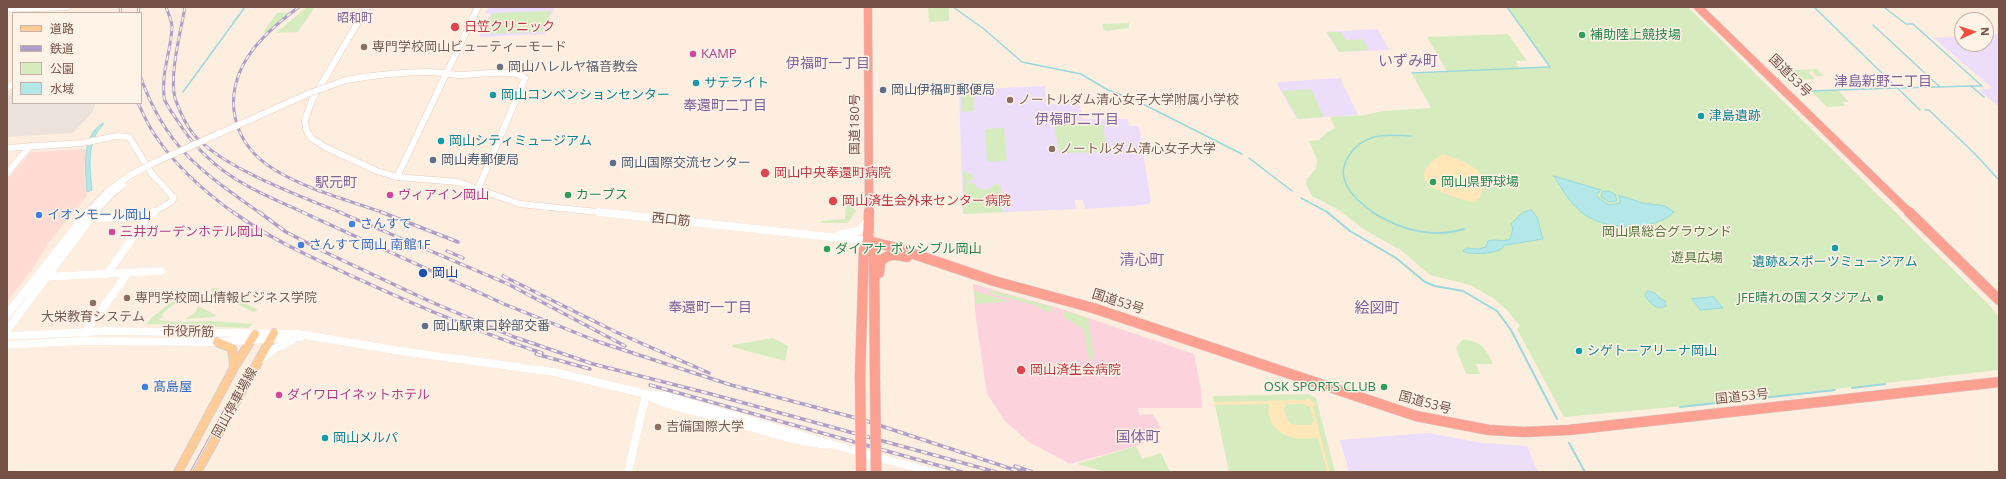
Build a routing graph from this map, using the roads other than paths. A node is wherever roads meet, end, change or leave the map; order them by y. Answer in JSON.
{"nodes":[{"id":1,"x":68,"y":7,"type":"edge"},
{"id":2,"x":367,"y":7,"type":"edge"},
{"id":3,"x":478,"y":7,"type":"edge"},
{"id":4,"x":868,"y":7,"type":"edge"},
{"id":5,"x":1698,"y":7,"type":"edge"},
{"id":6,"x":8,"y":10,"type":"edge"},
{"id":7,"x":446,"y":74,"type":"junction"},
{"id":8,"x":30,"y":146,"type":"junction"},
{"id":9,"x":7,"y":148,"type":"edge"},
{"id":10,"x":7,"y":173,"type":"edge"},
{"id":11,"x":397,"y":177,"type":"junction"},
{"id":12,"x":478,"y":189,"type":"junction"},
{"id":13,"x":110,"y":192,"type":"junction"},
{"id":14,"x":148,"y":216,"type":"junction"},
{"id":15,"x":99,"y":218,"type":"dead end"},
{"id":16,"x":870,"y":219,"type":"junction"},
{"id":17,"x":830,"y":236,"type":"junction"},
{"id":18,"x":868,"y":241,"type":"junction"},
{"id":19,"x":924,"y":258,"type":"junction"},
{"id":20,"x":161,"y":271,"type":"dead end"},
{"id":21,"x":128,"y":273,"type":"junction"},
{"id":22,"x":107,"y":274,"type":"junction"},
{"id":23,"x":37,"y":277,"type":"junction"},
{"id":24,"x":47,"y":277,"type":"junction"},
{"id":25,"x":876,"y":291,"type":"junction"},
{"id":26,"x":1999,"y":300,"type":"edge"},
{"id":27,"x":7,"y":315,"type":"edge"},
{"id":28,"x":7,"y":330,"type":"edge"},
{"id":29,"x":86,"y":331,"type":"junction"},
{"id":30,"x":7,"y":336,"type":"edge"},
{"id":31,"x":272,"y":336,"type":"junction"},
{"id":32,"x":307,"y":336,"type":"junction"},
{"id":33,"x":252,"y":337,"type":"junction"},
{"id":34,"x":79,"y":341,"type":"junction"},
{"id":35,"x":217,"y":342,"type":"junction"},
{"id":36,"x":7,"y":345,"type":"edge"},
{"id":37,"x":257,"y":363,"type":"junction"},
{"id":38,"x":234,"y":369,"type":"junction"},
{"id":39,"x":1999,"y":382,"type":"edge"},
{"id":40,"x":646,"y":394,"type":"junction"},
{"id":41,"x":858,"y":455,"type":"junction"},
{"id":42,"x":876,"y":467,"type":"edge"},
{"id":43,"x":178,"y":472,"type":"edge"},
{"id":44,"x":197,"y":472,"type":"edge"},
{"id":45,"x":628,"y":472,"type":"edge"},
{"id":46,"x":861,"y":472,"type":"edge"},
{"id":47,"x":933,"y":472,"type":"edge"}],
"edges":[{"from":1,"to":6,"type":"street"},
{"from":2,"to":11,"type":"street","name":"西口筋"},
{"from":3,"to":7,"type":"street"},
{"from":4,"to":16,"type":"highway","name":"国道180号"},
{"from":5,"to":26,"type":"highway","name":"国道53号"},
{"from":7,"to":11,"type":"street"},
{"from":7,"to":12,"type":"street"},
{"from":7,"to":13,"type":"street","bridge":true},
{"from":8,"to":9,"type":"street"},
{"from":8,"to":10,"type":"street"},
{"from":8,"to":14,"type":"street"},
{"from":11,"to":12,"type":"street","name":"西口筋"},
{"from":12,"to":17,"type":"street","name":"西口筋"},
{"from":13,"to":23,"type":"street"},
{"from":13,"to":24,"type":"street"},
{"from":14,"to":15,"type":"street"},
{"from":14,"to":22,"type":"street"},
{"from":16,"to":17,"type":"street"},
{"from":16,"to":18,"type":"highway","name":"国道180号"},
{"from":17,"to":18,"type":"street","name":"西口筋"},
{"from":18,"to":19,"type":"highway","name":"国道53号"},
{"from":18,"to":25,"type":"highway"},
{"from":18,"to":41,"type":"highway","bridge":true},
{"from":19,"to":25,"type":"highway"},
{"from":19,"to":39,"type":"highway","name":"国道53号"},
{"from":20,"to":21,"type":"street"},
{"from":21,"to":22,"type":"street"},
{"from":21,"to":29,"type":"street"},
{"from":22,"to":24,"type":"street"},
{"from":23,"to":24,"type":"street"},
{"from":23,"to":27,"type":"street"},
{"from":24,"to":28,"type":"street"},
{"from":25,"to":42,"type":"highway","bridge":true},
{"from":29,"to":30,"type":"street","name":"市役所筋"},
{"from":29,"to":33,"type":"street","name":"市役所筋"},
{"from":29,"to":34,"type":"street"},
{"from":31,"to":32,"type":"street","name":"市役所筋"},
{"from":31,"to":33,"type":"street","name":"市役所筋"},
{"from":31,"to":37,"type":"main road","name":"岡山停車場線"},
{"from":32,"to":37,"type":"street"},
{"from":32,"to":40,"type":"street"},
{"from":33,"to":35,"type":"street","name":"市役所筋"},
{"from":33,"to":38,"type":"main road","name":"岡山停車場線"},
{"from":34,"to":35,"type":"street","name":"市役所筋"},
{"from":34,"to":36,"type":"street","name":"市役所筋"},
{"from":35,"to":38,"type":"main road"},
{"from":37,"to":44,"type":"main road","name":"岡山停車場線"},
{"from":38,"to":43,"type":"main road","name":"岡山停車場線"},
{"from":40,"to":41,"type":"street"},
{"from":40,"to":45,"type":"street"},
{"from":41,"to":46,"type":"highway"},
{"from":41,"to":47,"type":"street"}]}
